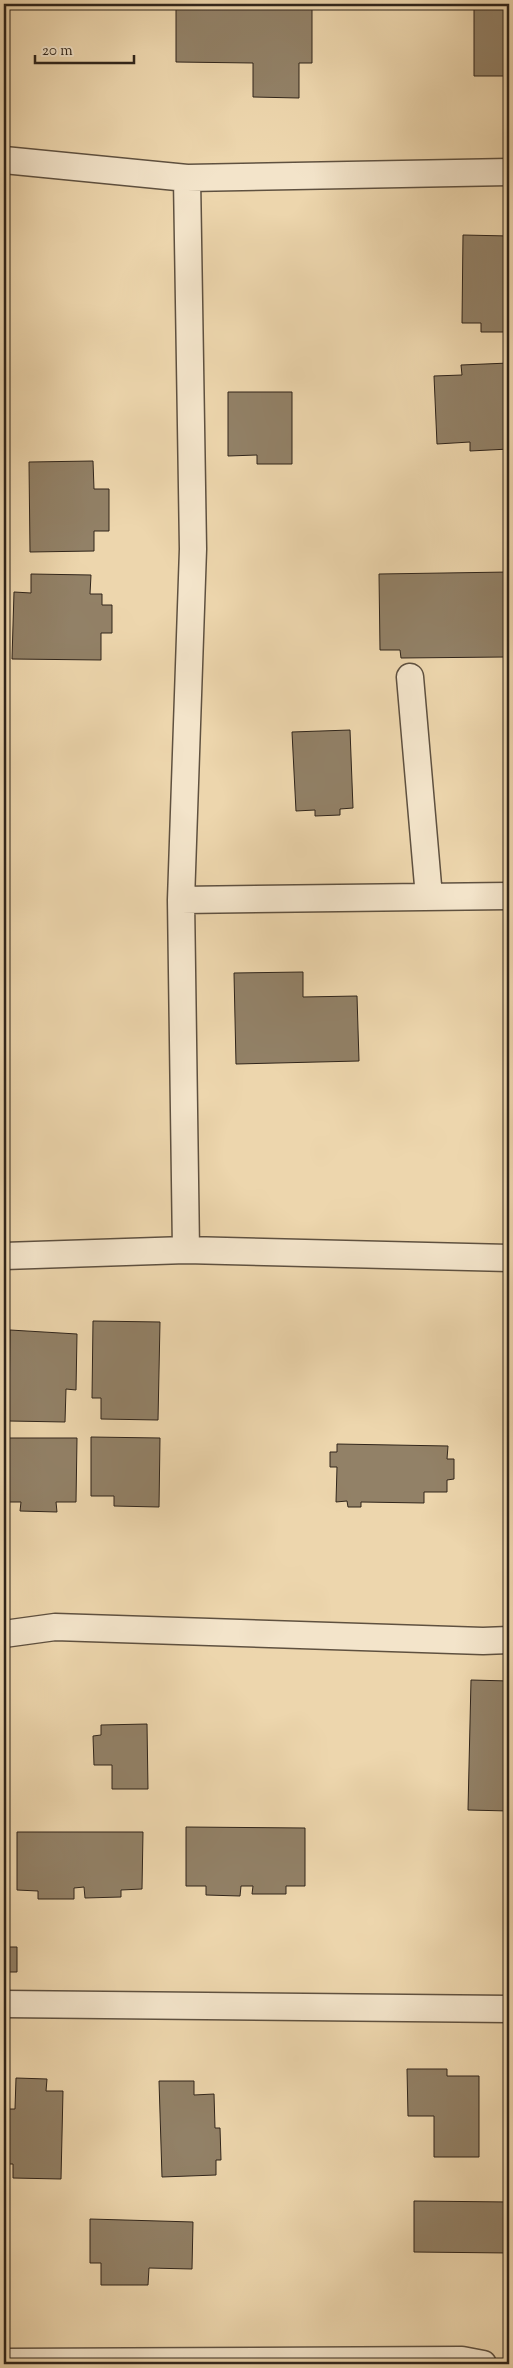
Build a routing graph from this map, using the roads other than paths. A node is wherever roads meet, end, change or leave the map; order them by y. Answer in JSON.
{"nodes":[{"id":1,"x":4,"y":160,"type":"edge"},
{"id":2,"x":509,"y":172,"type":"edge"},
{"id":3,"x":188,"y":178,"type":"junction"},
{"id":4,"x":410,"y":678,"type":"dead end"},
{"id":5,"x":509,"y":896,"type":"edge"},
{"id":6,"x":428,"y":897,"type":"junction"},
{"id":7,"x":181,"y":900,"type":"junction"},
{"id":8,"x":186,"y":1250,"type":"junction"},
{"id":9,"x":4,"y":1256,"type":"edge"},
{"id":10,"x":509,"y":1258,"type":"edge"},
{"id":11,"x":4,"y":1634,"type":"edge"},
{"id":12,"x":509,"y":1640,"type":"edge"},
{"id":13,"x":4,"y":2004,"type":"edge"},
{"id":14,"x":509,"y":2009,"type":"edge"},
{"id":15,"x":4,"y":2362,"type":"edge"},
{"id":16,"x":483,"y":2364,"type":"edge"}],
"edges":[{"from":1,"to":3,"type":"street"},
{"from":2,"to":3,"type":"street"},
{"from":3,"to":7,"type":"street"},
{"from":4,"to":6,"type":"street"},
{"from":5,"to":6,"type":"street"},
{"from":6,"to":7,"type":"street"},
{"from":7,"to":8,"type":"street"},
{"from":8,"to":9,"type":"street"},
{"from":8,"to":10,"type":"street"},
{"from":11,"to":12,"type":"street"},
{"from":13,"to":14,"type":"street"},
{"from":15,"to":16,"type":"street"}]}
